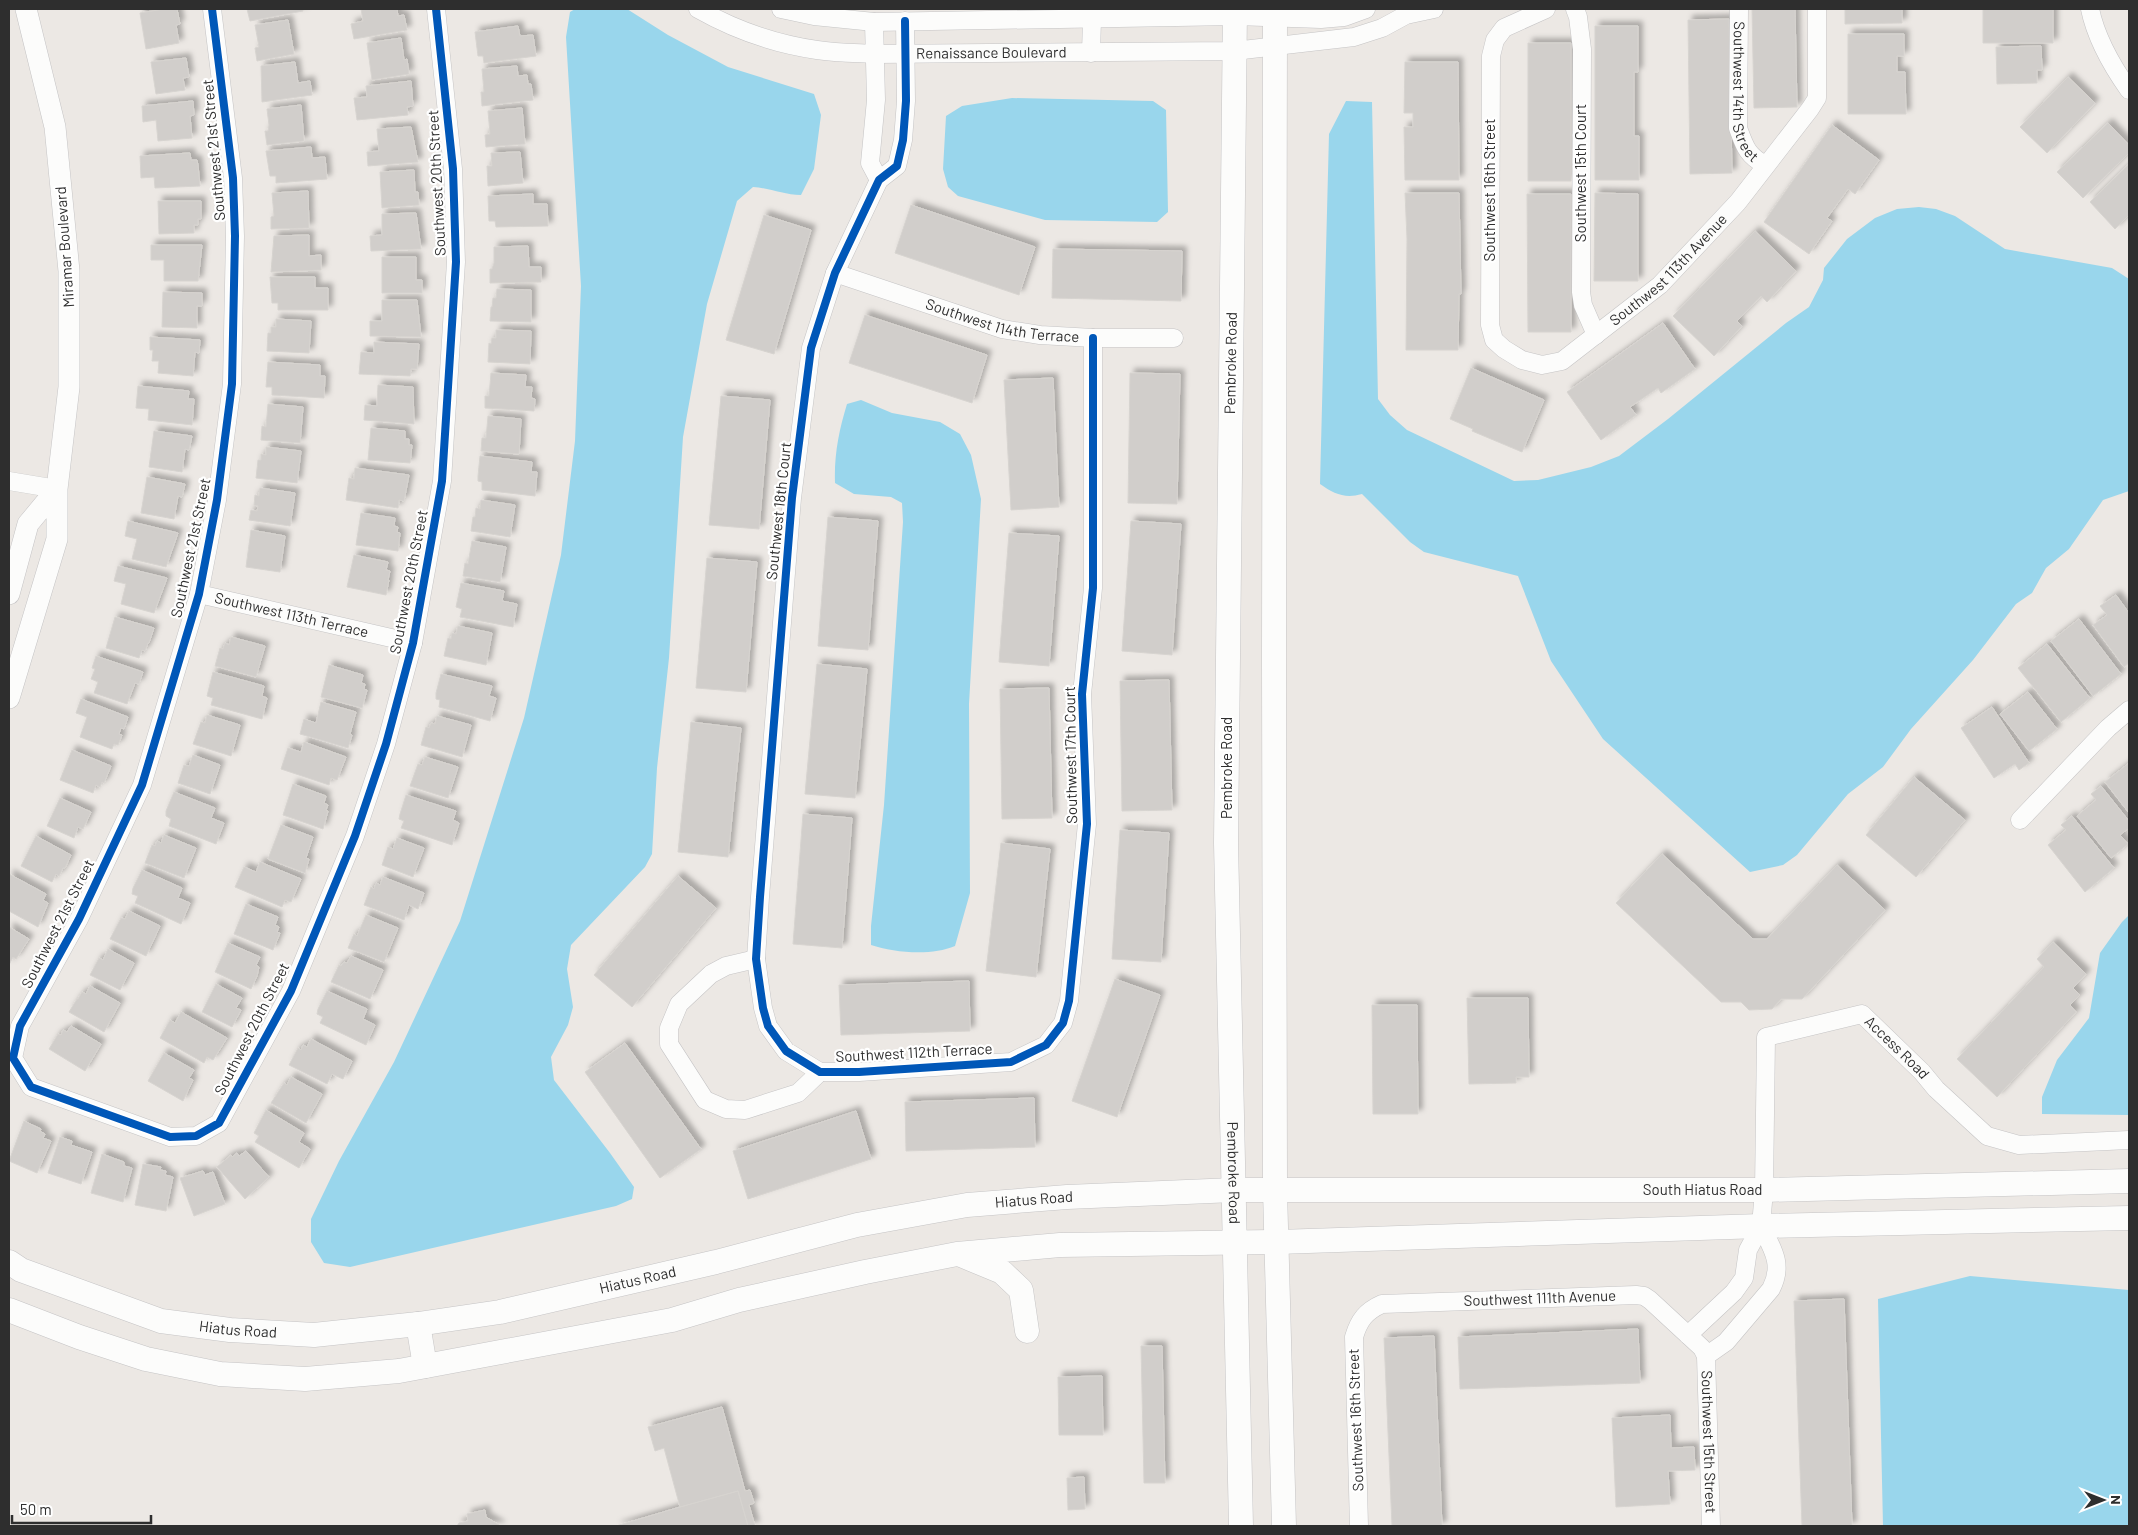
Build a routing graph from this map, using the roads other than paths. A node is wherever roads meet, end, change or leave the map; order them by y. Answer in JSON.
{"nodes":[{"id":1,"x":26,"y":9,"type":"edge"},
{"id":2,"x":212,"y":9,"type":"edge"},
{"id":3,"x":436,"y":9,"type":"edge"},
{"id":4,"x":698,"y":9,"type":"edge"},
{"id":5,"x":781,"y":9,"type":"edge"},
{"id":6,"x":1366,"y":9,"type":"edge"},
{"id":7,"x":1434,"y":9,"type":"edge"},
{"id":8,"x":1546,"y":9,"type":"edge"},
{"id":9,"x":1575,"y":9,"type":"edge"},
{"id":10,"x":1739,"y":9,"type":"edge"},
{"id":11,"x":1817,"y":9,"type":"edge"},
{"id":12,"x":2090,"y":9,"type":"edge"},
{"id":13,"x":1235,"y":12,"type":"edge"},
{"id":14,"x":1412,"y":12,"type":"edge"},
{"id":15,"x":1275,"y":13,"type":"edge"},
{"id":16,"x":1092,"y":19,"type":"junction"},
{"id":17,"x":905,"y":21,"type":"junction"},
{"id":18,"x":874,"y":22,"type":"junction"},
{"id":19,"x":1275,"y":46,"type":"junction"},
{"id":20,"x":1234,"y":51,"type":"junction"},
{"id":21,"x":1091,"y":53,"type":"junction"},
{"id":22,"x":875,"y":54,"type":"junction"},
{"id":23,"x":905,"y":54,"type":"junction"},
{"id":24,"x":2129,"y":90,"type":"edge"},
{"id":25,"x":1765,"y":165,"type":"junction"},
{"id":26,"x":879,"y":180,"type":"junction"},
{"id":27,"x":835,"y":273,"type":"junction"},
{"id":28,"x":1596,"y":334,"type":"junction"},
{"id":29,"x":1093,"y":338,"type":"junction"},
{"id":30,"x":1174,"y":338,"type":"dead end"},
{"id":31,"x":1494,"y":340,"type":"joint"},
{"id":32,"x":9,"y":482,"type":"edge"},
{"id":33,"x":57,"y":489,"type":"junction"},
{"id":34,"x":9,"y":594,"type":"edge"},
{"id":35,"x":199,"y":594,"type":"junction"},
{"id":36,"x":413,"y":643,"type":"junction"},
{"id":37,"x":9,"y":698,"type":"edge"},
{"id":38,"x":2129,"y":710,"type":"edge"},
{"id":39,"x":2020,"y":820,"type":"dead end"},
{"id":40,"x":756,"y":959,"type":"junction"},
{"id":41,"x":768,"y":1026,"type":"joint"},
{"id":42,"x":1046,"y":1045,"type":"joint"},
{"id":43,"x":820,"y":1072,"type":"junction"},
{"id":44,"x":219,"y":1124,"type":"joint"},
{"id":45,"x":2129,"y":1140,"type":"edge"},
{"id":46,"x":2129,"y":1180,"type":"edge"},
{"id":47,"x":1234,"y":1190,"type":"junction"},
{"id":48,"x":1275,"y":1190,"type":"junction"},
{"id":49,"x":1764,"y":1190,"type":"junction"},
{"id":50,"x":2129,"y":1218,"type":"edge"},
{"id":51,"x":1761,"y":1226,"type":"junction"},
{"id":52,"x":1235,"y":1241,"type":"junction"},
{"id":53,"x":1278,"y":1242,"type":"junction"},
{"id":54,"x":957,"y":1254,"type":"junction"},
{"id":55,"x":9,"y":1262,"type":"edge"},
{"id":56,"x":9,"y":1310,"type":"edge"},
{"id":57,"x":1363,"y":1315,"type":"joint"},
{"id":58,"x":418,"y":1324,"type":"junction"},
{"id":59,"x":1027,"y":1331,"type":"dead end"},
{"id":60,"x":1688,"y":1335,"type":"junction"},
{"id":61,"x":1704,"y":1352,"type":"junction"},
{"id":62,"x":424,"y":1366,"type":"junction"},
{"id":63,"x":1241,"y":1526,"type":"edge"},
{"id":64,"x":1284,"y":1526,"type":"edge"},
{"id":65,"x":1359,"y":1526,"type":"edge"},
{"id":66,"x":1710,"y":1526,"type":"edge"}],
"edges":[{"from":1,"to":33,"type":"street","name":"Miramar Boulevard"},
{"from":2,"to":35,"type":"street","name":"Southwest 21st Street"},
{"from":3,"to":36,"type":"street","name":"Southwest 20th Street"},
{"from":4,"to":22,"type":"street","name":"Renaissance Boulevard"},
{"from":5,"to":18,"type":"street"},
{"from":6,"to":15,"type":"street"},
{"from":7,"to":14,"type":"street","name":"Renaissance Boulevard"},
{"from":8,"to":31,"type":"street","name":"Southwest 16th Street"},
{"from":9,"to":28,"type":"street","name":"Southwest 15th Court"},
{"from":10,"to":25,"type":"street","name":"Southwest 14th Street"},
{"from":11,"to":25,"type":"street","name":"Southwest 113th Avenue"},
{"from":12,"to":24,"type":"street"},
{"from":13,"to":15,"type":"street"},
{"from":13,"to":16,"type":"street"},
{"from":13,"to":20,"type":"main road","name":"Pembroke Road"},
{"from":14,"to":19,"type":"street","name":"Renaissance Boulevard"},
{"from":15,"to":19,"type":"main road"},
{"from":16,"to":17,"type":"street"},
{"from":16,"to":21,"type":"street"},
{"from":17,"to":18,"type":"street"},
{"from":17,"to":23,"type":"street","name":"Southwest 18th Court"},
{"from":18,"to":22,"type":"street"},
{"from":19,"to":20,"type":"street","name":"Renaissance Boulevard"},
{"from":19,"to":48,"type":"main road"},
{"from":20,"to":21,"type":"street","name":"Renaissance Boulevard"},
{"from":20,"to":47,"type":"main road","name":"Pembroke Road"},
{"from":21,"to":23,"type":"street","name":"Renaissance Boulevard"},
{"from":22,"to":23,"type":"street","name":"Renaissance Boulevard"},
{"from":22,"to":26,"type":"street"},
{"from":23,"to":26,"type":"street","name":"Southwest 18th Court"},
{"from":25,"to":28,"type":"street","name":"Southwest 113th Avenue"},
{"from":26,"to":27,"type":"street","name":"Southwest 18th Court"},
{"from":27,"to":29,"type":"street","name":"Southwest 114th Terrace"},
{"from":27,"to":40,"type":"street","name":"Southwest 18th Court"},
{"from":28,"to":31,"type":"street","name":"Southwest 113th Avenue"},
{"from":29,"to":30,"type":"street","name":"Southwest 114th Terrace"},
{"from":29,"to":42,"type":"street","name":"Southwest 17th Court"},
{"from":32,"to":33,"type":"street"},
{"from":33,"to":34,"type":"street"},
{"from":33,"to":37,"type":"street","name":"Miramar Boulevard"},
{"from":35,"to":36,"type":"street","name":"Southwest 113th Terrace"},
{"from":35,"to":44,"type":"street","name":"Southwest 21st Street"},
{"from":36,"to":44,"type":"street","name":"Southwest 20th Street"},
{"from":38,"to":39,"type":"street"},
{"from":40,"to":41,"type":"street","name":"Southwest 18th Court"},
{"from":40,"to":43,"type":"street"},
{"from":41,"to":43,"type":"street","name":"Southwest 112th Terrace"},
{"from":42,"to":43,"type":"street","name":"Southwest 112th Terrace"},
{"from":45,"to":49,"type":"street","name":"Access Road"},
{"from":46,"to":49,"type":"main road","name":"South Hiatus Road"},
{"from":47,"to":48,"type":"main road","name":"Hiatus Road"},
{"from":47,"to":52,"type":"main road","name":"Pembroke Road"},
{"from":47,"to":58,"type":"main road","name":"Hiatus Road"},
{"from":48,"to":49,"type":"main road","name":"South Hiatus Road"},
{"from":48,"to":53,"type":"main road"},
{"from":49,"to":51,"type":"street"},
{"from":50,"to":51,"type":"main road"},
{"from":51,"to":53,"type":"main road"},
{"from":51,"to":60,"type":"street"},
{"from":51,"to":61,"type":"street","name":"Southwest 15th Street"},
{"from":52,"to":53,"type":"main road"},
{"from":52,"to":54,"type":"main road"},
{"from":52,"to":63,"type":"main road","name":"Pembroke Road"},
{"from":53,"to":64,"type":"main road"},
{"from":54,"to":59,"type":"main road"},
{"from":54,"to":62,"type":"main road"},
{"from":55,"to":58,"type":"main road","name":"Hiatus Road"},
{"from":56,"to":62,"type":"main road"},
{"from":57,"to":60,"type":"street","name":"Southwest 111th Avenue"},
{"from":57,"to":65,"type":"street","name":"Southwest 16th Street"},
{"from":58,"to":62,"type":"main road"},
{"from":60,"to":61,"type":"street","name":"Southwest 111th Avenue"},
{"from":61,"to":66,"type":"street","name":"Southwest 15th Street"}]}
